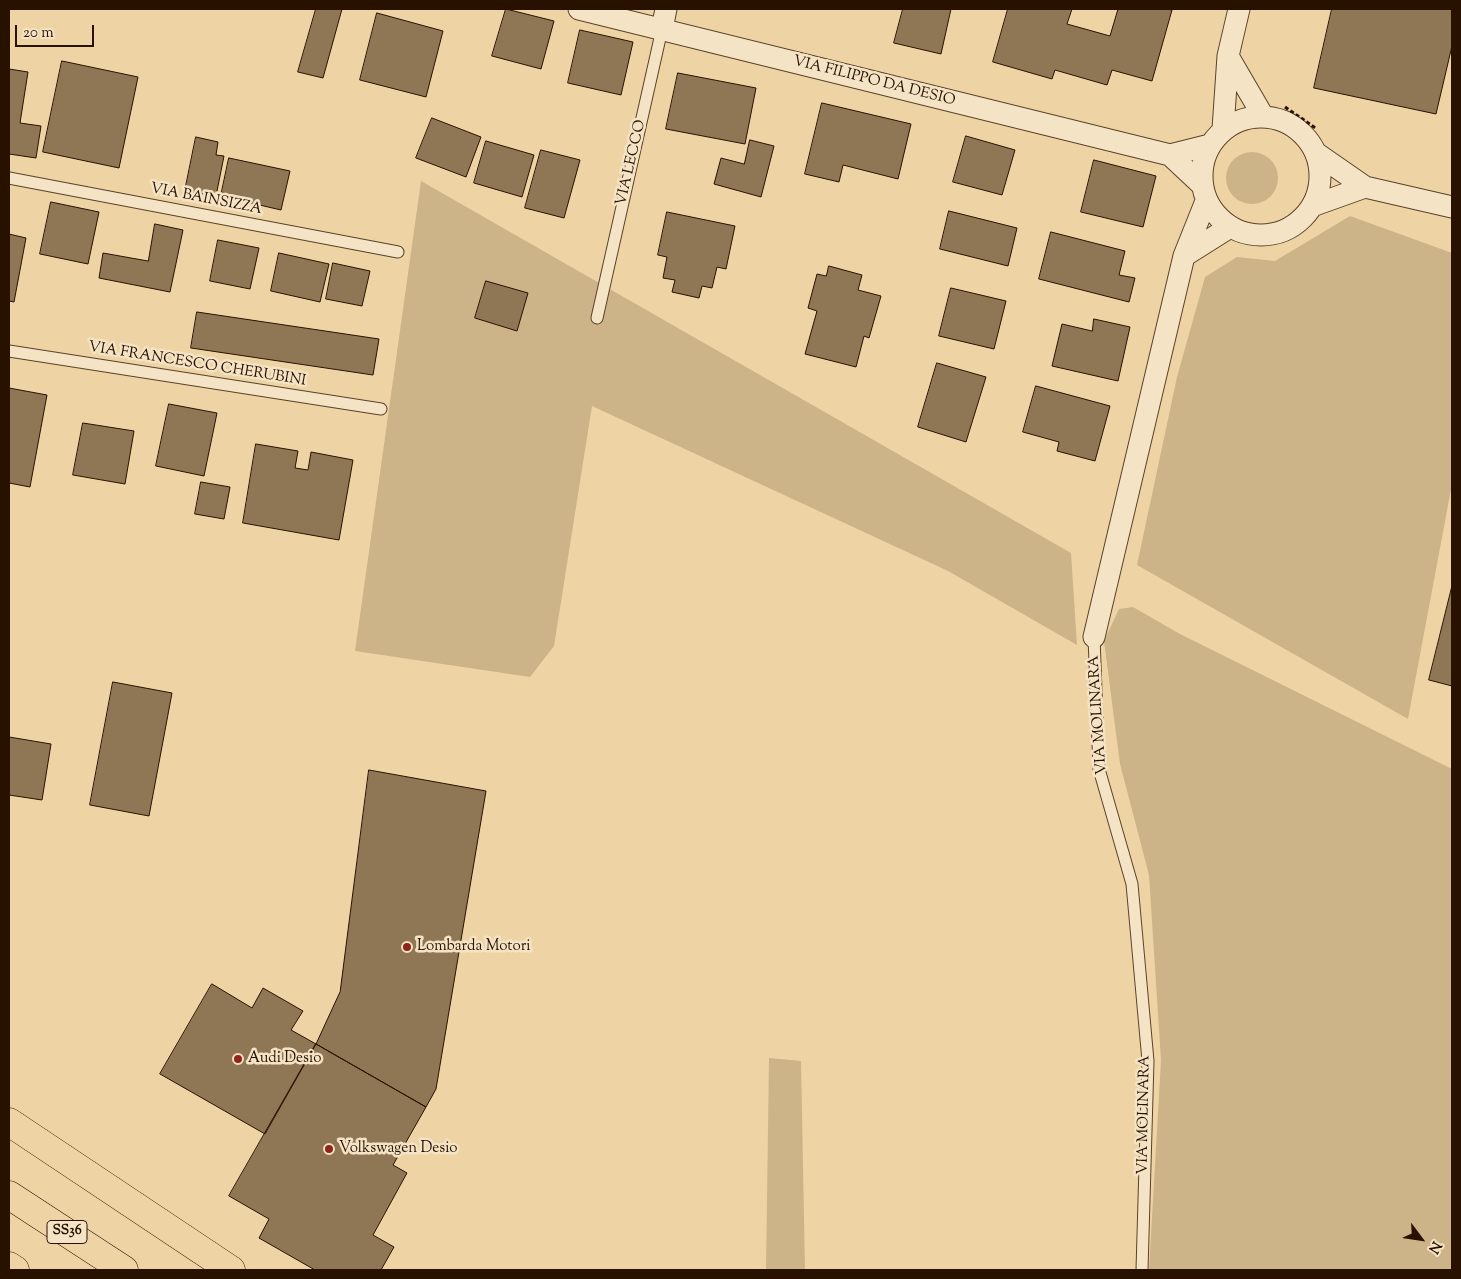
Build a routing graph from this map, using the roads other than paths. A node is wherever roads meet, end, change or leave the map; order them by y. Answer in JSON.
{"nodes":[{"id":1,"x":579,"y":9,"type":"edge"},
{"id":2,"x":1239,"y":9,"type":"edge"},
{"id":3,"x":664,"y":19,"type":"edge"},
{"id":4,"x":1228,"y":56,"type":"junction"},
{"id":5,"x":1270,"y":110,"type":"junction"},
{"id":6,"x":1224,"y":129,"type":"junction"},
{"id":7,"x":1210,"y":145,"type":"junction"},
{"id":8,"x":1319,"y":145,"type":"junction"},
{"id":9,"x":1170,"y":155,"type":"junction"},
{"id":10,"x":9,"y":178,"type":"edge"},
{"id":11,"x":1365,"y":187,"type":"junction"},
{"id":12,"x":1204,"y":192,"type":"junction"},
{"id":13,"x":1312,"y":206,"type":"junction"},
{"id":14,"x":1452,"y":207,"type":"edge"},
{"id":15,"x":1230,"y":228,"type":"junction"},
{"id":16,"x":398,"y":252,"type":"dead end"},
{"id":17,"x":1184,"y":256,"type":"junction"},
{"id":18,"x":597,"y":318,"type":"dead end"},
{"id":19,"x":9,"y":351,"type":"edge"},
{"id":20,"x":381,"y":409,"type":"dead end"},
{"id":21,"x":1094,"y":637,"type":"joint"},
{"id":22,"x":9,"y":1122,"type":"edge"},
{"id":23,"x":9,"y":1195,"type":"edge"},
{"id":24,"x":9,"y":1266,"type":"edge"},
{"id":25,"x":15,"y":1270,"type":"edge"},
{"id":26,"x":124,"y":1270,"type":"edge"},
{"id":27,"x":231,"y":1270,"type":"edge"},
{"id":28,"x":1142,"y":1270,"type":"edge"}],
"edges":[{"from":1,"to":3,"type":"street","name":"VIA FILIPPO DA DESIO"},
{"from":2,"to":4,"type":"street"},
{"from":3,"to":9,"type":"street","name":"VIA FILIPPO DA DESIO"},
{"from":3,"to":18,"type":"lane","name":"VIA LECCO"},
{"from":4,"to":5,"type":"street"},
{"from":4,"to":6,"type":"street"},
{"from":5,"to":6,"type":"street"},
{"from":5,"to":8,"type":"street"},
{"from":6,"to":7,"type":"street"},
{"from":7,"to":9,"type":"street","name":"VIA FILIPPO DA DESIO"},
{"from":7,"to":12,"type":"street"},
{"from":8,"to":11,"type":"street"},
{"from":8,"to":13,"type":"street"},
{"from":9,"to":12,"type":"street","name":"VIA FILIPPO DA DESIO"},
{"from":10,"to":16,"type":"lane","name":"VIA BAINSIZZA"},
{"from":11,"to":13,"type":"street"},
{"from":11,"to":14,"type":"street"},
{"from":12,"to":15,"type":"street"},
{"from":12,"to":17,"type":"street","name":"VIA MOLINARA"},
{"from":13,"to":15,"type":"street"},
{"from":15,"to":17,"type":"street"},
{"from":17,"to":21,"type":"street","name":"VIA MOLINARA"},
{"from":19,"to":20,"type":"lane","name":"VIA FRANCESCO CHERUBINI"},
{"from":21,"to":28,"type":"lane","name":"VIA MOLINARA"},
{"from":22,"to":27,"type":"highway"},
{"from":23,"to":26,"type":"highway","number":"SS36"},
{"from":24,"to":25,"type":"highway"}]}
